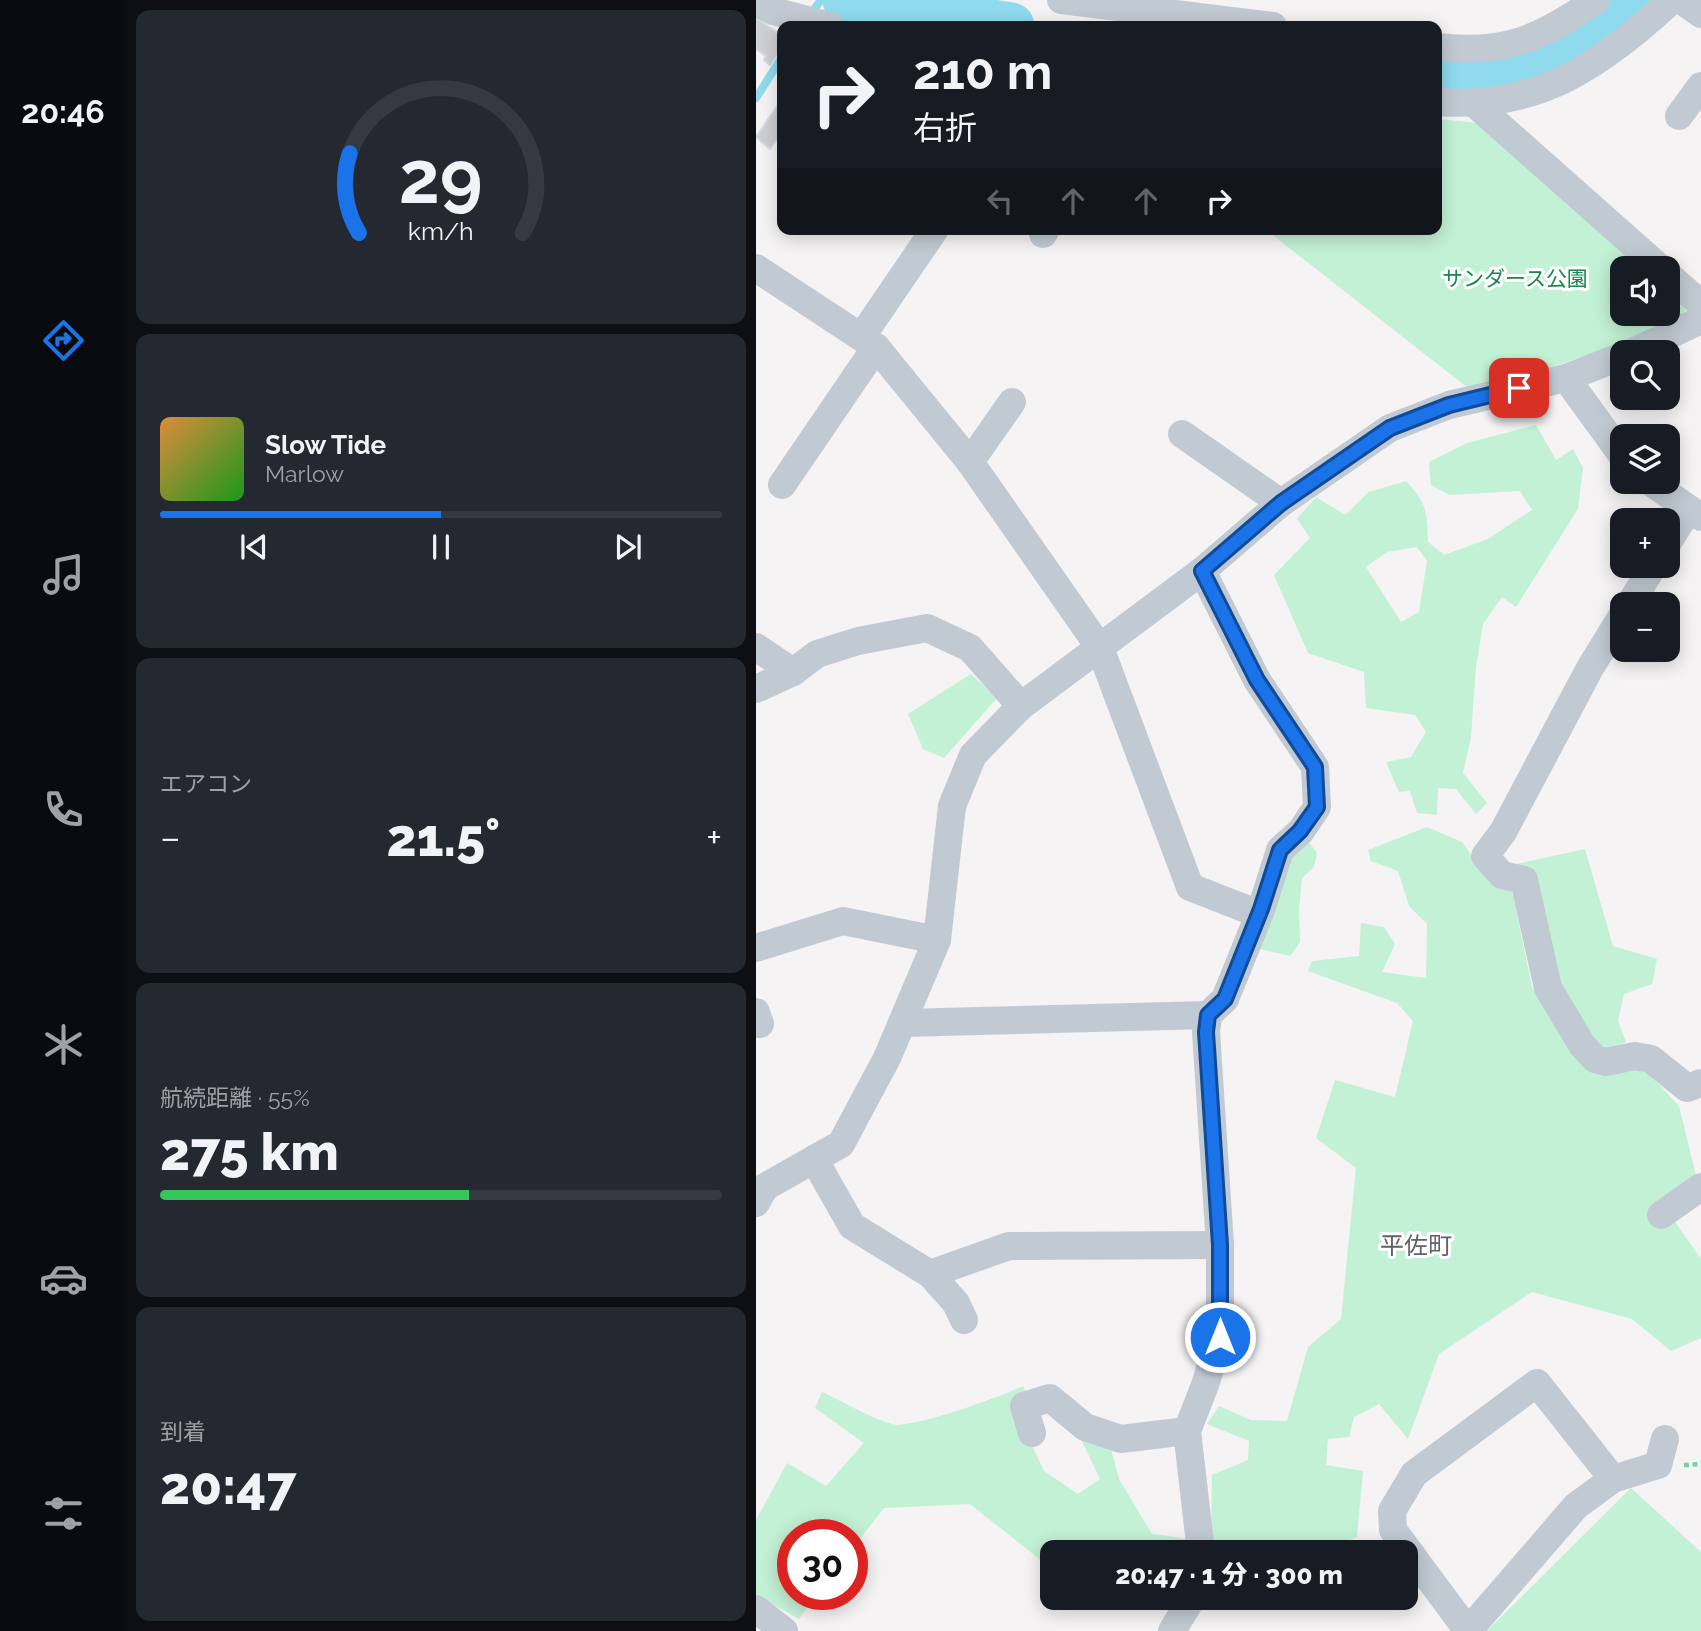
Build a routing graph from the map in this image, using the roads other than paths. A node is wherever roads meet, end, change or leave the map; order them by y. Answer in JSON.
{"nodes":[{"id":1,"x":1063,"y":0,"type":"edge"},
{"id":2,"x":1597,"y":0,"type":"edge"},
{"id":3,"x":1672,"y":0,"type":"edge"},
{"id":4,"x":1681,"y":0,"type":"edge"},
{"id":5,"x":756,"y":2,"type":"edge"},
{"id":6,"x":1701,"y":14,"type":"edge"},
{"id":7,"x":811,"y":21,"type":"edge"},
{"id":8,"x":1233,"y":21,"type":"edge"},
{"id":9,"x":1442,"y":48,"type":"edge"},
{"id":10,"x":1701,"y":86,"type":"edge"},
{"id":11,"x":1442,"y":102,"type":"edge"},
{"id":12,"x":1475,"y":104,"type":"junction"},
{"id":13,"x":1679,"y":116,"type":"dead end"},
{"id":14,"x":931,"y":235,"type":"edge"},
{"id":15,"x":1646,"y":256,"type":"edge"},
{"id":16,"x":756,"y":268,"type":"edge"},
{"id":17,"x":1680,"y":286,"type":"edge"},
{"id":18,"x":1701,"y":304,"type":"edge"},
{"id":19,"x":1701,"y":320,"type":"edge"},
{"id":20,"x":1658,"y":340,"type":"edge"},
{"id":21,"x":869,"y":342,"type":"junction"},
{"id":22,"x":1610,"y":361,"type":"edge"},
{"id":23,"x":1566,"y":378,"type":"junction"},
{"id":24,"x":1012,"y":402,"type":"dead end"},
{"id":25,"x":1182,"y":434,"type":"dead end"},
{"id":26,"x":1610,"y":439,"type":"edge"},
{"id":27,"x":970,"y":462,"type":"junction"},
{"id":28,"x":782,"y":485,"type":"dead end"},
{"id":29,"x":1667,"y":494,"type":"edge"},
{"id":30,"x":1281,"y":503,"type":"junction"},
{"id":31,"x":1695,"y":514,"type":"edge"},
{"id":32,"x":1680,"y":530,"type":"edge"},
{"id":33,"x":1202,"y":571,"type":"junction"},
{"id":34,"x":1610,"y":636,"type":"edge"},
{"id":35,"x":756,"y":647,"type":"edge"},
{"id":36,"x":1100,"y":648,"type":"junction"},
{"id":37,"x":793,"y":672,"type":"junction"},
{"id":38,"x":756,"y":689,"type":"edge"},
{"id":39,"x":1021,"y":706,"type":"junction"},
{"id":40,"x":1259,"y":914,"type":"junction"},
{"id":41,"x":937,"y":940,"type":"junction"},
{"id":42,"x":756,"y":948,"type":"edge"},
{"id":43,"x":1208,"y":1015,"type":"junction"},
{"id":44,"x":902,"y":1023,"type":"junction"},
{"id":45,"x":1701,"y":1083,"type":"edge"},
{"id":46,"x":814,"y":1159,"type":"junction"},
{"id":47,"x":762,"y":1184,"type":"edge"},
{"id":48,"x":1701,"y":1187,"type":"edge"},
{"id":49,"x":1661,"y":1215,"type":"dead end"},
{"id":50,"x":1220,"y":1245,"type":"junction"},
{"id":51,"x":930,"y":1274,"type":"junction"},
{"id":52,"x":964,"y":1320,"type":"dead end"},
{"id":53,"x":1187,"y":1431,"type":"junction"},
{"id":54,"x":1032,"y":1433,"type":"dead end"},
{"id":55,"x":1665,"y":1439,"type":"dead end"},
{"id":56,"x":1613,"y":1479,"type":"junction"},
{"id":57,"x":1200,"y":1540,"type":"edge"},
{"id":58,"x":1185,"y":1610,"type":"edge"},
{"id":59,"x":757,"y":1611,"type":"edge"},
{"id":60,"x":784,"y":1631,"type":"edge"},
{"id":61,"x":1172,"y":1631,"type":"edge"},
{"id":62,"x":1468,"y":1631,"type":"edge"}],
"edges":[{"from":1,"to":8,"type":"street"},
{"from":2,"to":9,"type":"street"},
{"from":3,"to":12,"type":"street"},
{"from":4,"to":6,"type":"street"},
{"from":5,"to":7,"type":"street"},
{"from":10,"to":13,"type":"street"},
{"from":11,"to":12,"type":"street"},
{"from":12,"to":15,"type":"street"},
{"from":14,"to":21,"type":"street"},
{"from":16,"to":21,"type":"street"},
{"from":17,"to":18,"type":"street"},
{"from":19,"to":20,"type":"street"},
{"from":21,"to":27,"type":"street"},
{"from":21,"to":28,"type":"street"},
{"from":22,"to":23,"type":"street"},
{"from":23,"to":26,"type":"street"},
{"from":23,"to":30,"type":"street"},
{"from":24,"to":27,"type":"street"},
{"from":25,"to":30,"type":"street"},
{"from":27,"to":36,"type":"street"},
{"from":29,"to":31,"type":"street"},
{"from":30,"to":33,"type":"street"},
{"from":31,"to":32,"type":"street"},
{"from":33,"to":36,"type":"street"},
{"from":33,"to":40,"type":"street"},
{"from":34,"to":45,"type":"street"},
{"from":35,"to":37,"type":"street"},
{"from":36,"to":39,"type":"street"},
{"from":36,"to":40,"type":"street"},
{"from":37,"to":38,"type":"street"},
{"from":37,"to":39,"type":"street"},
{"from":39,"to":41,"type":"street"},
{"from":40,"to":43,"type":"street"},
{"from":41,"to":42,"type":"street"},
{"from":41,"to":44,"type":"street"},
{"from":43,"to":44,"type":"street"},
{"from":43,"to":50,"type":"street"},
{"from":44,"to":46,"type":"street"},
{"from":46,"to":47,"type":"street"},
{"from":46,"to":51,"type":"street"},
{"from":48,"to":49,"type":"street"},
{"from":50,"to":51,"type":"street"},
{"from":50,"to":53,"type":"street"},
{"from":51,"to":52,"type":"street"},
{"from":53,"to":54,"type":"street"},
{"from":53,"to":57,"type":"street"},
{"from":55,"to":56,"type":"street"},
{"from":56,"to":62,"type":"street"},
{"from":56,"to":62,"type":"street"},
{"from":58,"to":61,"type":"street"},
{"from":59,"to":60,"type":"street"}]}
